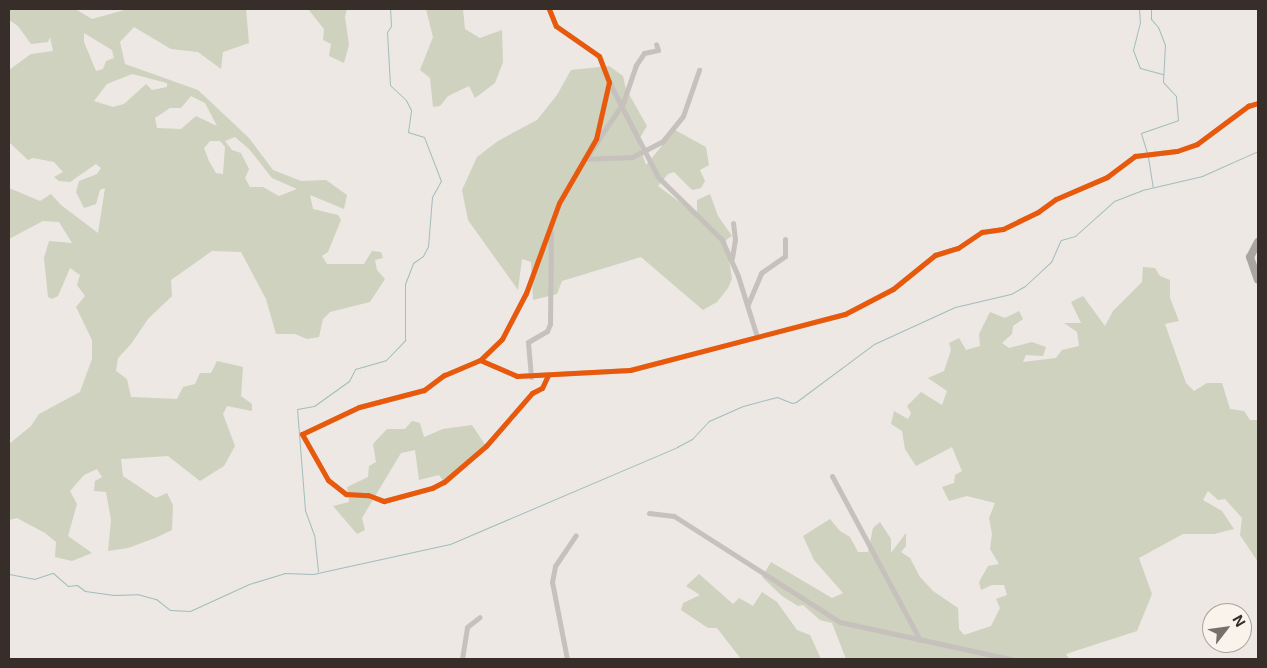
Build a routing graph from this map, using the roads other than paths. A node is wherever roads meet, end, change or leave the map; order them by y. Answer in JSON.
{"nodes":[{"id":1,"x":549,"y":9,"type":"edge"},
{"id":2,"x":656,"y":44,"type":"dead end"},
{"id":3,"x":699,"y":70,"type":"dead end"},
{"id":4,"x":608,"y":82,"type":"junction"},
{"id":5,"x":1258,"y":103,"type":"edge"},
{"id":6,"x":621,"y":107,"type":"junction"},
{"id":7,"x":643,"y":151,"type":"junction"},
{"id":8,"x":584,"y":159,"type":"junction"},
{"id":9,"x":733,"y":223,"type":"dead end"},
{"id":10,"x":551,"y":226,"type":"junction"},
{"id":11,"x":785,"y":239,"type":"dead end"},
{"id":12,"x":1258,"y":242,"type":"edge"},
{"id":13,"x":732,"y":258,"type":"junction"},
{"id":14,"x":1258,"y":280,"type":"edge"},
{"id":15,"x":748,"y":305,"type":"junction"},
{"id":16,"x":757,"y":337,"type":"junction"},
{"id":17,"x":480,"y":360,"type":"junction"},
{"id":18,"x":548,"y":375,"type":"junction"},
{"id":19,"x":531,"y":377,"type":"junction"},
{"id":20,"x":832,"y":476,"type":"dead end"},
{"id":21,"x":649,"y":513,"type":"dead end"},
{"id":22,"x":576,"y":535,"type":"dead end"},
{"id":23,"x":480,"y":617,"type":"dead end"},
{"id":24,"x":920,"y":640,"type":"junction"},
{"id":25,"x":462,"y":659,"type":"edge"},
{"id":26,"x":567,"y":659,"type":"edge"},
{"id":27,"x":1010,"y":659,"type":"edge"}],
"edges":[{"from":1,"to":4,"type":"street"},
{"from":2,"to":6,"type":"street"},
{"from":3,"to":7,"type":"street"},
{"from":4,"to":6,"type":"street"},
{"from":4,"to":8,"type":"street"},
{"from":5,"to":16,"type":"street"},
{"from":6,"to":7,"type":"street"},
{"from":6,"to":8,"type":"street"},
{"from":7,"to":8,"type":"street"},
{"from":7,"to":13,"type":"street"},
{"from":8,"to":10,"type":"street"},
{"from":9,"to":13,"type":"street"},
{"from":10,"to":17,"type":"street"},
{"from":10,"to":19,"type":"street"},
{"from":11,"to":15,"type":"street"},
{"from":12,"to":14,"type":"main road"},
{"from":13,"to":15,"type":"street"},
{"from":15,"to":16,"type":"street"},
{"from":16,"to":18,"type":"street"},
{"from":17,"to":18,"type":"street"},
{"from":17,"to":19,"type":"street"},
{"from":18,"to":19,"type":"street"},
{"from":20,"to":24,"type":"street"},
{"from":21,"to":24,"type":"street"},
{"from":22,"to":26,"type":"street"},
{"from":23,"to":25,"type":"street"},
{"from":24,"to":27,"type":"street"}]}
